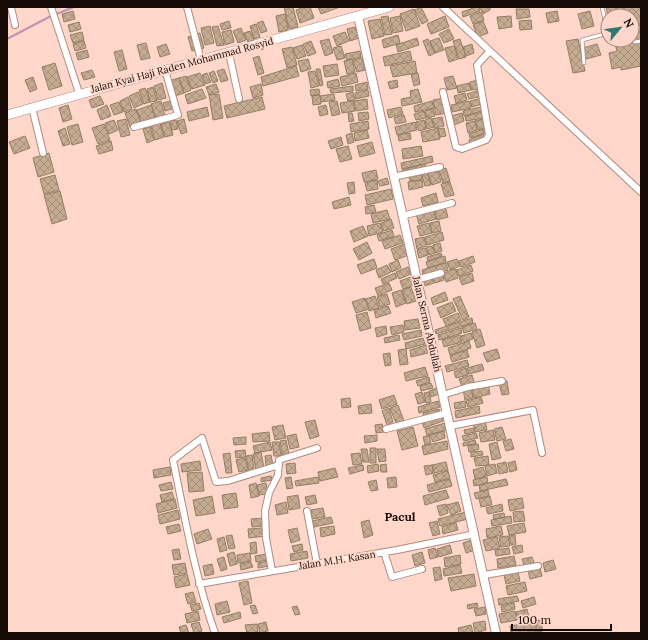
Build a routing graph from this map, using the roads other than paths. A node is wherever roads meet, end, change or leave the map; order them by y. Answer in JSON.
{"nodes":[{"id":1,"x":11,"y":7,"type":"edge"},
{"id":2,"x":187,"y":7,"type":"edge"},
{"id":3,"x":388,"y":7,"type":"edge"},
{"id":4,"x":443,"y":7,"type":"edge"},
{"id":5,"x":51,"y":9,"type":"edge"},
{"id":6,"x":358,"y":16,"type":"junction"},
{"id":7,"x":15,"y":25,"type":"dead end"},
{"id":8,"x":600,"y":35,"type":"edge"},
{"id":9,"x":490,"y":51,"type":"junction"},
{"id":10,"x":229,"y":53,"type":"junction"},
{"id":11,"x":201,"y":60,"type":"junction"},
{"id":12,"x":584,"y":63,"type":"dead end"},
{"id":13,"x":165,"y":70,"type":"junction"},
{"id":14,"x":444,"y":92,"type":"dead end"},
{"id":15,"x":79,"y":94,"type":"junction"},
{"id":16,"x":239,"y":98,"type":"dead end"},
{"id":17,"x":32,"y":107,"type":"junction"},
{"id":18,"x":7,"y":115,"type":"edge"},
{"id":19,"x":134,"y":126,"type":"dead end"},
{"id":20,"x":43,"y":153,"type":"dead end"},
{"id":21,"x":440,"y":168,"type":"dead end"},
{"id":22,"x":394,"y":177,"type":"junction"},
{"id":23,"x":641,"y":192,"type":"edge"},
{"id":24,"x":452,"y":203,"type":"dead end"},
{"id":25,"x":402,"y":216,"type":"junction"},
{"id":26,"x":441,"y":273,"type":"dead end"},
{"id":27,"x":416,"y":280,"type":"junction"},
{"id":28,"x":502,"y":381,"type":"dead end"},
{"id":29,"x":443,"y":395,"type":"junction"},
{"id":30,"x":447,"y":413,"type":"junction"},
{"id":31,"x":450,"y":426,"type":"junction"},
{"id":32,"x":386,"y":429,"type":"dead end"},
{"id":33,"x":317,"y":448,"type":"dead end"},
{"id":34,"x":542,"y":452,"type":"dead end"},
{"id":35,"x":279,"y":465,"type":"junction"},
{"id":36,"x":307,"y":511,"type":"dead end"},
{"id":37,"x":475,"y":534,"type":"junction"},
{"id":38,"x":384,"y":552,"type":"junction"},
{"id":39,"x":317,"y":564,"type":"junction"},
{"id":40,"x":538,"y":566,"type":"dead end"},
{"id":41,"x":422,"y":569,"type":"dead end"},
{"id":42,"x":272,"y":571,"type":"junction"},
{"id":43,"x":484,"y":575,"type":"junction"},
{"id":44,"x":199,"y":584,"type":"junction"},
{"id":45,"x":215,"y":633,"type":"edge"},
{"id":46,"x":496,"y":633,"type":"edge"}],
"edges":[{"from":1,"to":7,"type":"street"},
{"from":2,"to":11,"type":"street"},
{"from":3,"to":6,"type":"main road","name":"Jalan Kyai Haji Raden Mohammad Rosyid"},
{"from":4,"to":9,"type":"street"},
{"from":5,"to":15,"type":"street"},
{"from":6,"to":10,"type":"main road","name":"Jalan Kyai Haji Raden Mohammad Rosyid"},
{"from":6,"to":22,"type":"main road","name":"Jalan Serma Abdullah"},
{"from":8,"to":12,"type":"lane"},
{"from":9,"to":14,"type":"street"},
{"from":9,"to":23,"type":"street"},
{"from":10,"to":11,"type":"main road","name":"Jalan Kyai Haji Raden Mohammad Rosyid"},
{"from":10,"to":16,"type":"street"},
{"from":11,"to":13,"type":"main road","name":"Jalan Kyai Haji Raden Mohammad Rosyid"},
{"from":13,"to":15,"type":"main road","name":"Jalan Kyai Haji Raden Mohammad Rosyid"},
{"from":13,"to":19,"type":"street"},
{"from":15,"to":17,"type":"main road","name":"Jalan Kyai Haji Raden Mohammad Rosyid"},
{"from":17,"to":18,"type":"main road","name":"Jalan Kyai Haji Raden Mohammad Rosyid"},
{"from":17,"to":20,"type":"street"},
{"from":21,"to":22,"type":"street"},
{"from":22,"to":25,"type":"main road","name":"Jalan Serma Abdullah"},
{"from":24,"to":25,"type":"street"},
{"from":25,"to":27,"type":"main road","name":"Jalan Serma Abdullah"},
{"from":26,"to":27,"type":"street"},
{"from":27,"to":29,"type":"main road","name":"Jalan Serma Abdullah"},
{"from":28,"to":29,"type":"street"},
{"from":29,"to":30,"type":"main road","name":"Jalan Serma Abdullah"},
{"from":30,"to":31,"type":"main road","name":"Jalan Serma Abdullah"},
{"from":30,"to":32,"type":"street"},
{"from":31,"to":34,"type":"street"},
{"from":31,"to":37,"type":"main road","name":"Jalan Serma Abdullah"},
{"from":33,"to":35,"type":"street"},
{"from":35,"to":42,"type":"street"},
{"from":35,"to":44,"type":"street"},
{"from":36,"to":39,"type":"street"},
{"from":37,"to":38,"type":"street","name":"Jalan M.H. Kasan"},
{"from":37,"to":43,"type":"main road","name":"Jalan Serma Abdullah"},
{"from":38,"to":39,"type":"street","name":"Jalan M.H. Kasan"},
{"from":38,"to":41,"type":"street"},
{"from":39,"to":42,"type":"street","name":"Jalan M.H. Kasan"},
{"from":40,"to":43,"type":"street"},
{"from":42,"to":44,"type":"street","name":"Jalan M.H. Kasan"},
{"from":43,"to":46,"type":"main road","name":"Jalan Serma Abdullah"},
{"from":44,"to":45,"type":"street"}]}
